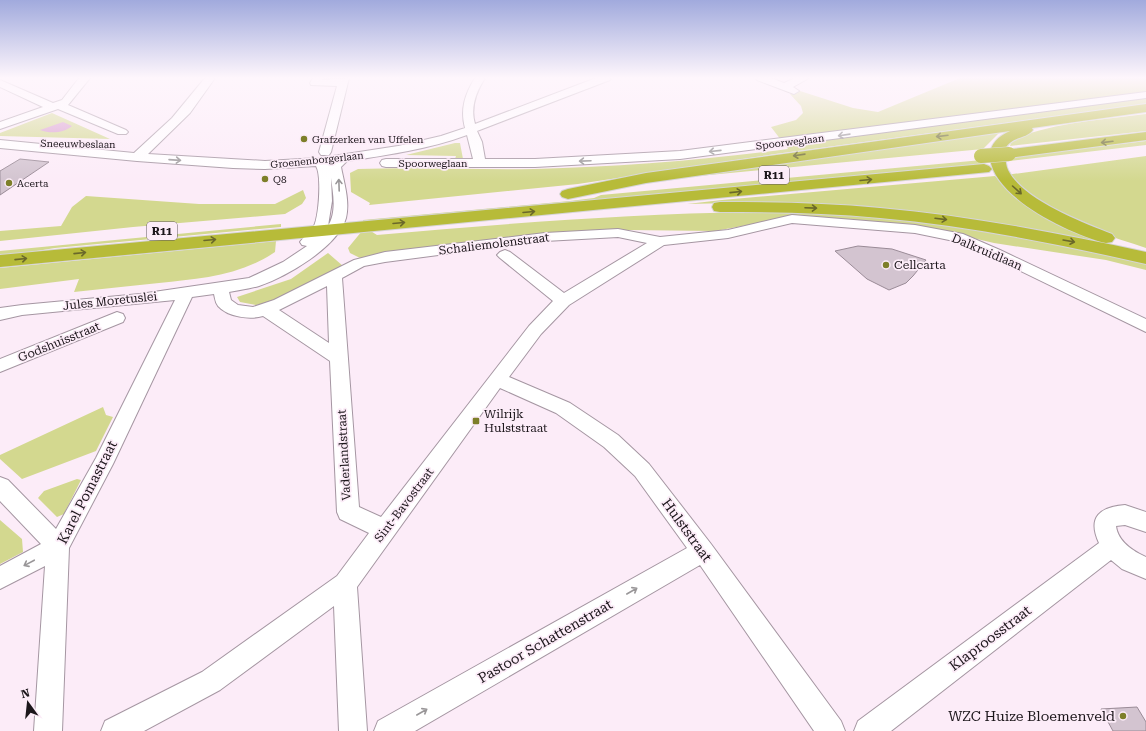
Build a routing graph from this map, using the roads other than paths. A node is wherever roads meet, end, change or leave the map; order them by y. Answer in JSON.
{"nodes":[{"id":1,"x":38,"y":112,"type":"edge"},
{"id":2,"x":71,"y":112,"type":"edge"},
{"id":3,"x":183,"y":112,"type":"edge"},
{"id":4,"x":334,"y":112,"type":"edge"},
{"id":5,"x":468,"y":112,"type":"edge"},
{"id":6,"x":500,"y":112,"type":"edge"},
{"id":7,"x":507,"y":112,"type":"edge"},
{"id":8,"x":1017,"y":112,"type":"edge"},
{"id":9,"x":1118,"y":112,"type":"edge"},
{"id":10,"x":1064,"y":120,"type":"junction"},
{"id":11,"x":469,"y":125,"type":"junction"},
{"id":12,"x":0,"y":126,"type":"edge"},
{"id":13,"x":122,"y":132,"type":"dead end"},
{"id":14,"x":1146,"y":136,"type":"edge"},
{"id":15,"x":3,"y":144,"type":"edge"},
{"id":16,"x":150,"y":146,"type":"junction"},
{"id":17,"x":1146,"y":149,"type":"edge"},
{"id":18,"x":136,"y":157,"type":"junction"},
{"id":19,"x":322,"y":157,"type":"junction"},
{"id":20,"x":343,"y":160,"type":"junction"},
{"id":21,"x":1009,"y":160,"type":"junction"},
{"id":22,"x":386,"y":163,"type":"dead end"},
{"id":23,"x":480,"y":163,"type":"junction"},
{"id":24,"x":570,"y":201,"type":"junction"},
{"id":25,"x":792,"y":219,"type":"joint"},
{"id":26,"x":329,"y":223,"type":"junction"},
{"id":27,"x":660,"y":241,"type":"junction"},
{"id":28,"x":0,"y":248,"type":"edge"},
{"id":29,"x":1146,"y":252,"type":"edge"},
{"id":30,"x":504,"y":255,"type":"dead end"},
{"id":31,"x":1146,"y":258,"type":"edge"},
{"id":32,"x":0,"y":261,"type":"edge"},
{"id":33,"x":334,"y":276,"type":"junction"},
{"id":34,"x":220,"y":287,"type":"junction"},
{"id":35,"x":186,"y":293,"type":"junction"},
{"id":36,"x":563,"y":301,"type":"junction"},
{"id":37,"x":265,"y":309,"type":"junction"},
{"id":38,"x":0,"y":314,"type":"edge"},
{"id":39,"x":117,"y":318,"type":"dead end"},
{"id":40,"x":1146,"y":326,"type":"edge"},
{"id":41,"x":339,"y":358,"type":"junction"},
{"id":42,"x":0,"y":366,"type":"edge"},
{"id":43,"x":497,"y":379,"type":"junction"},
{"id":44,"x":0,"y":486,"type":"edge"},
{"id":45,"x":1146,"y":522,"type":"edge"},
{"id":46,"x":385,"y":530,"type":"junction"},
{"id":47,"x":1112,"y":546,"type":"junction"},
{"id":48,"x":58,"y":547,"type":"junction"},
{"id":49,"x":703,"y":551,"type":"junction"},
{"id":50,"x":1146,"y":568,"type":"edge"},
{"id":51,"x":0,"y":578,"type":"edge"},
{"id":52,"x":345,"y":584,"type":"junction"},
{"id":53,"x":48,"y":731,"type":"edge"},
{"id":54,"x":115,"y":731,"type":"edge"},
{"id":55,"x":353,"y":731,"type":"edge"},
{"id":56,"x":388,"y":731,"type":"edge"},
{"id":57,"x":832,"y":731,"type":"edge"},
{"id":58,"x":868,"y":731,"type":"edge"}],
"edges":[{"from":1,"to":12,"type":"street"},
{"from":2,"to":13,"type":"street"},
{"from":3,"to":16,"type":"street"},
{"from":4,"to":19,"type":"street"},
{"from":5,"to":11,"type":"street"},
{"from":6,"to":11,"type":"street","name":"Groenenborgerlaan"},
{"from":7,"to":11,"type":"street","name":"Groenenborgerlaan"},
{"from":8,"to":23,"type":"street","name":"Spoorweglaan","one_way":true},
{"from":9,"to":10,"type":"highway"},
{"from":10,"to":24,"type":"highway","one_way":true},
{"from":10,"to":29,"type":"highway","one_way":true},
{"from":11,"to":19,"type":"street","name":"Groenenborgerlaan"},
{"from":11,"to":20,"type":"street","name":"Groenenborgerlaan"},
{"from":11,"to":23,"type":"street","name":"Spoorweglaan"},
{"from":14,"to":21,"type":"highway","number":"R11","one_way":true},
{"from":15,"to":16,"type":"street","name":"Sneeuwbeslaan"},
{"from":15,"to":18,"type":"street","name":"Sneeuwbeslaan"},
{"from":16,"to":18,"type":"street"},
{"from":16,"to":19,"type":"street","name":"Groenenborgerlaan"},
{"from":17,"to":21,"type":"highway","number":"R11"},
{"from":18,"to":19,"type":"street","name":"Groenenborgerlaan","one_way":true},
{"from":19,"to":20,"type":"street","name":"Groenenborgerlaan"},
{"from":19,"to":26,"type":"street"},
{"from":26,"to":20,"type":"street","one_way":true},
{"from":21,"to":24,"type":"highway","number":"R11"},
{"from":22,"to":23,"type":"street","name":"Spoorweglaan"},
{"from":24,"to":26,"type":"highway","number":"R11"},
{"from":24,"to":31,"type":"highway","one_way":true},
{"from":25,"to":27,"type":"street","name":"Schaliemolenstraat"},
{"from":25,"to":40,"type":"street","name":"Dalkruidlaan"},
{"from":26,"to":28,"type":"highway","number":"R11"},
{"from":32,"to":26,"type":"highway","number":"R11","one_way":true},
{"from":26,"to":34,"type":"street","name":"Jules Moretuslei"},
{"from":27,"to":33,"type":"street","name":"Schaliemolenstraat"},
{"from":27,"to":36,"type":"street","name":"Sint-Bavostraat"},
{"from":30,"to":36,"type":"street","name":"Schaliemolenstraat"},
{"from":33,"to":37,"type":"street","name":"Schaliemolenstraat"},
{"from":33,"to":41,"type":"street","name":"Vaderlandstraat"},
{"from":34,"to":35,"type":"street","name":"Jules Moretuslei"},
{"from":34,"to":37,"type":"street","name":"Schaliemolenstraat"},
{"from":35,"to":38,"type":"street","name":"Jules Moretuslei"},
{"from":35,"to":48,"type":"street","name":"Karel Pomastraat"},
{"from":36,"to":43,"type":"street","name":"Sint-Bavostraat"},
{"from":37,"to":41,"type":"street"},
{"from":39,"to":42,"type":"street","name":"Godshuisstraat"},
{"from":41,"to":46,"type":"street","name":"Vaderlandstraat"},
{"from":43,"to":46,"type":"street","name":"Sint-Bavostraat"},
{"from":43,"to":49,"type":"street","name":"Hulststraat"},
{"from":44,"to":48,"type":"street"},
{"from":45,"to":47,"type":"street"},
{"from":46,"to":52,"type":"street","name":"Sint-Bavostraat"},
{"from":47,"to":50,"type":"street"},
{"from":47,"to":58,"type":"street","name":"Klaproosstraat"},
{"from":48,"to":51,"type":"street","one_way":true},
{"from":48,"to":53,"type":"street","name":"Karel Pomastraat"},
{"from":56,"to":49,"type":"street","name":"Pastoor Schattenstraat","one_way":true},
{"from":49,"to":57,"type":"street","name":"Hulststraat"},
{"from":52,"to":54,"type":"street","name":"Sint-Bavostraat"},
{"from":52,"to":55,"type":"street"}]}
